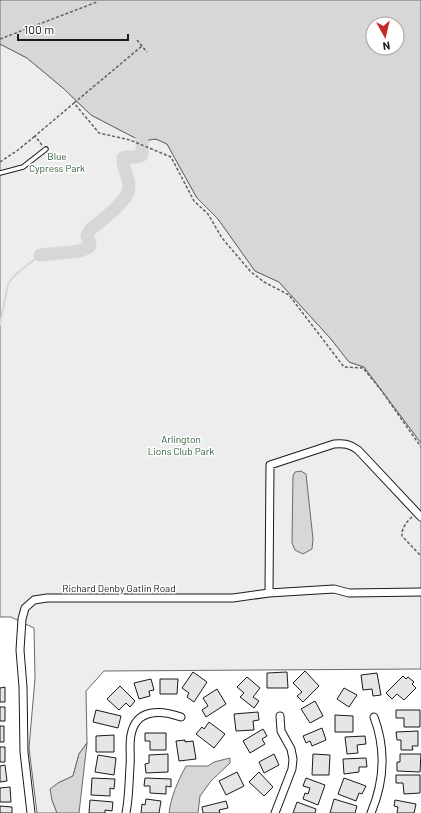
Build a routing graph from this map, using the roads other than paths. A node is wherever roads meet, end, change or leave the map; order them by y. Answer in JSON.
{"nodes":[{"id":1,"x":46,"y":149,"type":"road end"},
{"id":2,"x":0,"y":173,"type":"edge"},
{"id":3,"x":419,"y":515,"type":"edge"},
{"id":4,"x":421,"y":592,"type":"edge"},
{"id":5,"x":269,"y":593,"type":"junction"},
{"id":6,"x":280,"y":716,"type":"dead end"},
{"id":7,"x":181,"y":717,"type":"dead end"},
{"id":8,"x":374,"y":717,"type":"dead end"},
{"id":9,"x":31,"y":813,"type":"edge"},
{"id":10,"x":126,"y":813,"type":"edge"},
{"id":11,"x":275,"y":813,"type":"edge"},
{"id":12,"x":371,"y":813,"type":"edge"}],
"edges":[{"from":1,"to":2,"type":"lane"},
{"from":3,"to":5,"type":"street"},
{"from":4,"to":5,"type":"street","name":"Richard Denby Gatlin Road"},
{"from":5,"to":9,"type":"street","name":"Richard Denby Gatlin Road"},
{"from":6,"to":11,"type":"street"},
{"from":7,"to":10,"type":"street"},
{"from":8,"to":12,"type":"street"}]}
